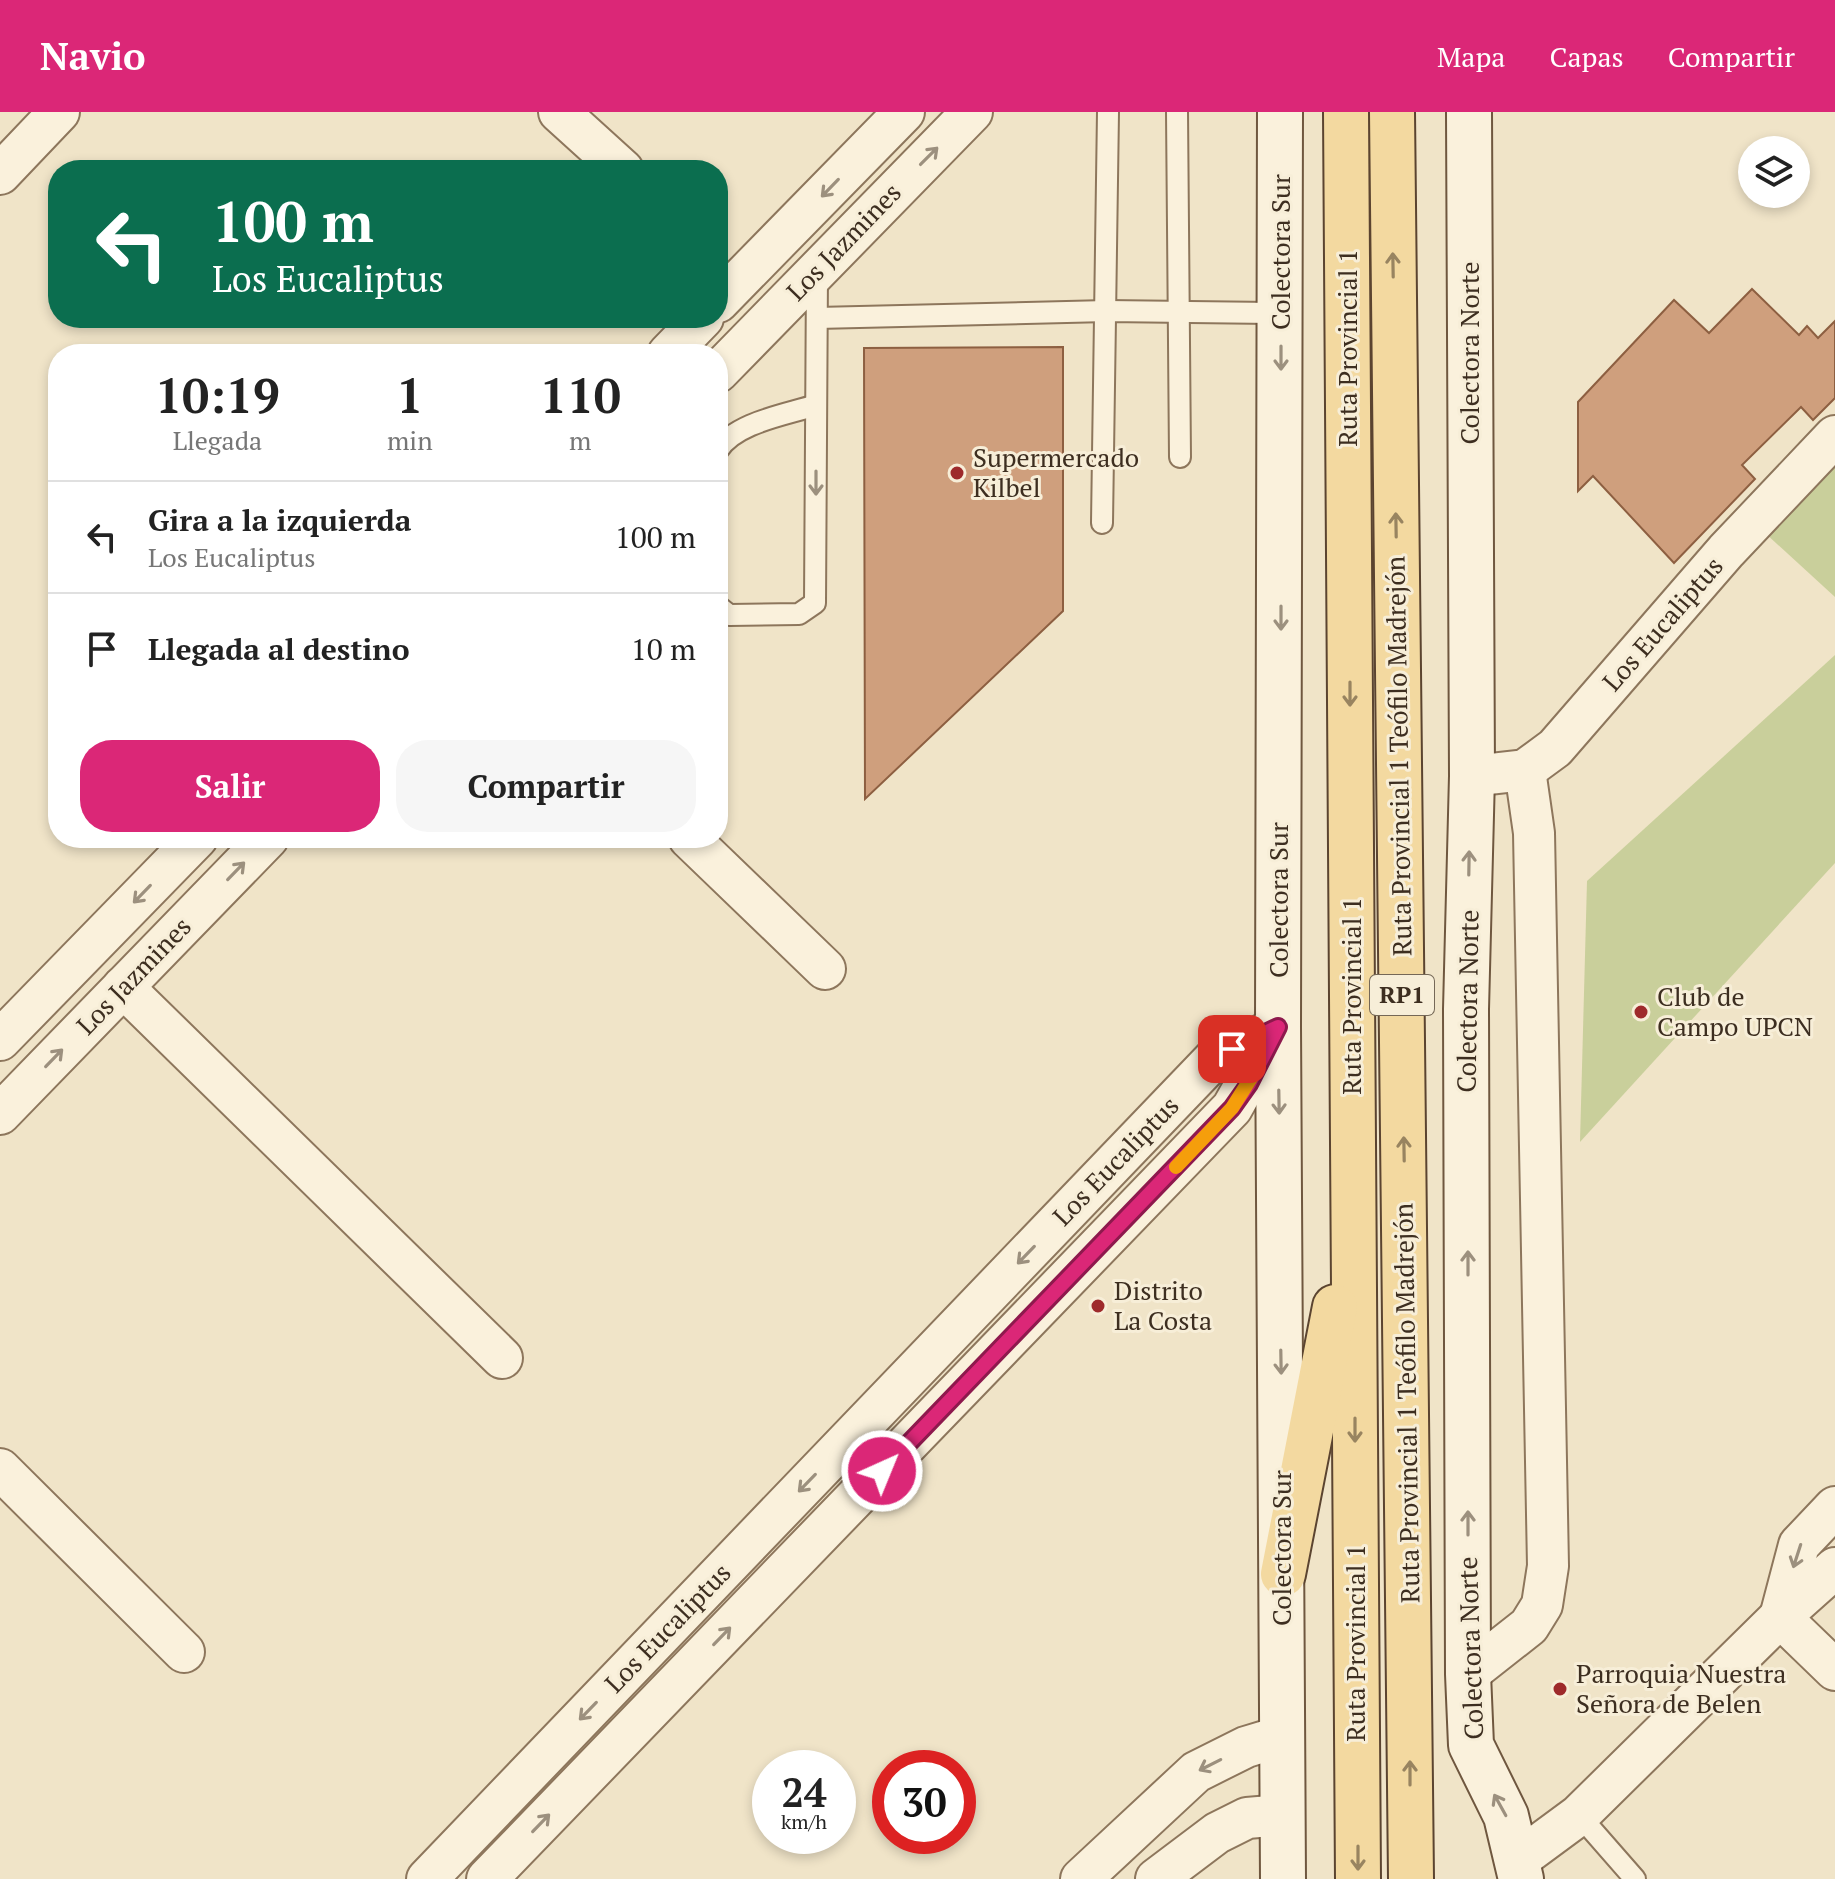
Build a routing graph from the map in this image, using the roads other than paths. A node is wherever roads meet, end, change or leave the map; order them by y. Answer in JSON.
{"nodes":[{"id":1,"x":59,"y":112,"type":"edge"},
{"id":2,"x":559,"y":112,"type":"edge"},
{"id":3,"x":904,"y":112,"type":"edge"},
{"id":4,"x":972,"y":112,"type":"edge"},
{"id":5,"x":1108,"y":112,"type":"edge"},
{"id":6,"x":1177,"y":112,"type":"edge"},
{"id":7,"x":1280,"y":112,"type":"edge"},
{"id":8,"x":1346,"y":112,"type":"edge"},
{"id":9,"x":1469,"y":112,"type":"edge"},
{"id":10,"x":1394,"y":125,"type":"edge"},
{"id":11,"x":612,"y":160,"type":"edge"},
{"id":12,"x":0,"y":174,"type":"edge"},
{"id":13,"x":817,"y":269,"type":"junction"},
{"id":14,"x":728,"y":277,"type":"edge"},
{"id":15,"x":728,"y":280,"type":"edge"},
{"id":16,"x":779,"y":309,"type":"junction"},
{"id":17,"x":1107,"y":311,"type":"junction"},
{"id":18,"x":1178,"y":312,"type":"junction"},
{"id":19,"x":1281,"y":313,"type":"junction"},
{"id":20,"x":817,"y":318,"type":"junction"},
{"id":21,"x":693,"y":328,"type":"edge"},
{"id":22,"x":678,"y":344,"type":"edge"},
{"id":23,"x":728,"y":362,"type":"edge"},
{"id":24,"x":816,"y":405,"type":"junction"},
{"id":25,"x":1835,"y":436,"type":"edge"},
{"id":26,"x":728,"y":438,"type":"edge"},
{"id":27,"x":1180,"y":457,"type":"dead end"},
{"id":28,"x":1102,"y":523,"type":"dead end"},
{"id":29,"x":728,"y":614,"type":"edge"},
{"id":30,"x":1525,"y":770,"type":"junction"},
{"id":31,"x":1472,"y":776,"type":"junction"},
{"id":32,"x":187,"y":848,"type":"edge"},
{"id":33,"x":258,"y":848,"type":"edge"},
{"id":34,"x":699,"y":848,"type":"edge"},
{"id":35,"x":825,"y":969,"type":"dead end"},
{"id":36,"x":123,"y":987,"type":"junction"},
{"id":37,"x":1278,"y":1027,"type":"junction"},
{"id":38,"x":0,"y":1040,"type":"edge"},
{"id":39,"x":0,"y":1114,"type":"edge"},
{"id":40,"x":1353,"y":1215,"type":"junction"},
{"id":41,"x":502,"y":1358,"type":"dead end"},
{"id":42,"x":0,"y":1469,"type":"edge"},
{"id":43,"x":1835,"y":1507,"type":"edge"},
{"id":44,"x":1835,"y":1568,"type":"edge"},
{"id":45,"x":1283,"y":1574,"type":"junction"},
{"id":46,"x":1780,"y":1617,"type":"junction"},
{"id":47,"x":184,"y":1652,"type":"dead end"},
{"id":48,"x":1835,"y":1670,"type":"edge"},
{"id":49,"x":1468,"y":1674,"type":"junction"},
{"id":50,"x":1282,"y":1736,"type":"junction"},
{"id":51,"x":1282,"y":1815,"type":"junction"},
{"id":52,"x":1579,"y":1815,"type":"junction"},
{"id":53,"x":1520,"y":1869,"type":"edge"},
{"id":54,"x":1092,"y":1875,"type":"edge"},
{"id":55,"x":427,"y":1879,"type":"edge"},
{"id":56,"x":487,"y":1879,"type":"edge"},
{"id":57,"x":1156,"y":1879,"type":"edge"},
{"id":58,"x":1283,"y":1879,"type":"edge"},
{"id":59,"x":1358,"y":1879,"type":"edge"},
{"id":60,"x":1411,"y":1879,"type":"edge"},
{"id":61,"x":1635,"y":1879,"type":"edge"}],
"edges":[{"from":1,"to":12,"type":"street"},
{"from":2,"to":11,"type":"street"},
{"from":3,"to":14,"type":"street","name":"Los Jazmines","one_way":true},
{"from":13,"to":4,"type":"street","name":"Los Jazmines","one_way":true},
{"from":5,"to":17,"type":"lane"},
{"from":6,"to":18,"type":"lane"},
{"from":7,"to":19,"type":"main road","name":"Colectora Sur"},
{"from":8,"to":40,"type":"main road","name":"Ruta Provincial 1","number":"RP1","one_way":true},
{"from":9,"to":31,"type":"main road","name":"Colectora Norte"},
{"from":60,"to":10,"type":"main road","name":"Ruta Provincial 1 Teófilo Madrejón","number":"RP1","one_way":true},
{"from":13,"to":16,"type":"street","name":"Los Jazmines"},
{"from":13,"to":20,"type":"lane"},
{"from":15,"to":16,"type":"street"},
{"from":16,"to":23,"type":"street","name":"Los Jazmines"},
{"from":17,"to":18,"type":"lane"},
{"from":17,"to":20,"type":"lane"},
{"from":17,"to":28,"type":"lane"},
{"from":18,"to":19,"type":"lane"},
{"from":18,"to":27,"type":"lane"},
{"from":19,"to":37,"type":"main road","name":"Colectora Sur","one_way":true},
{"from":20,"to":24,"type":"lane"},
{"from":21,"to":22,"type":"street"},
{"from":24,"to":26,"type":"lane"},
{"from":24,"to":29,"type":"lane","one_way":true},
{"from":25,"to":30,"type":"street","name":"Los Eucaliptus"},
{"from":30,"to":31,"type":"street"},
{"from":30,"to":49,"type":"street"},
{"from":49,"to":31,"type":"main road","name":"Colectora Norte","one_way":true},
{"from":32,"to":38,"type":"street","name":"Los Jazmines","one_way":true},
{"from":36,"to":33,"type":"street","name":"Los Jazmines","one_way":true},
{"from":34,"to":35,"type":"street"},
{"from":39,"to":36,"type":"street","name":"Los Jazmines","one_way":true},
{"from":36,"to":41,"type":"street"},
{"from":37,"to":45,"type":"main road","name":"Colectora Sur","one_way":true},
{"from":37,"to":55,"type":"street","name":"Los Eucaliptus","one_way":true},
{"from":56,"to":37,"type":"street","name":"Los Eucaliptus","one_way":true},
{"from":40,"to":45,"type":"main road"},
{"from":40,"to":59,"type":"main road","name":"Ruta Provincial 1","number":"RP1","one_way":true},
{"from":42,"to":47,"type":"street"},
{"from":43,"to":46,"type":"street","one_way":true},
{"from":44,"to":46,"type":"street"},
{"from":45,"to":50,"type":"main road","name":"Colectora Sur"},
{"from":46,"to":48,"type":"street"},
{"from":46,"to":52,"type":"street"},
{"from":53,"to":49,"type":"main road","name":"Colectora Norte","one_way":true},
{"from":50,"to":51,"type":"main road","name":"Colectora Sur"},
{"from":50,"to":54,"type":"street","one_way":true},
{"from":51,"to":57,"type":"street"},
{"from":51,"to":58,"type":"main road","name":"Colectora Sur"},
{"from":52,"to":53,"type":"street"},
{"from":52,"to":61,"type":"lane"}]}
